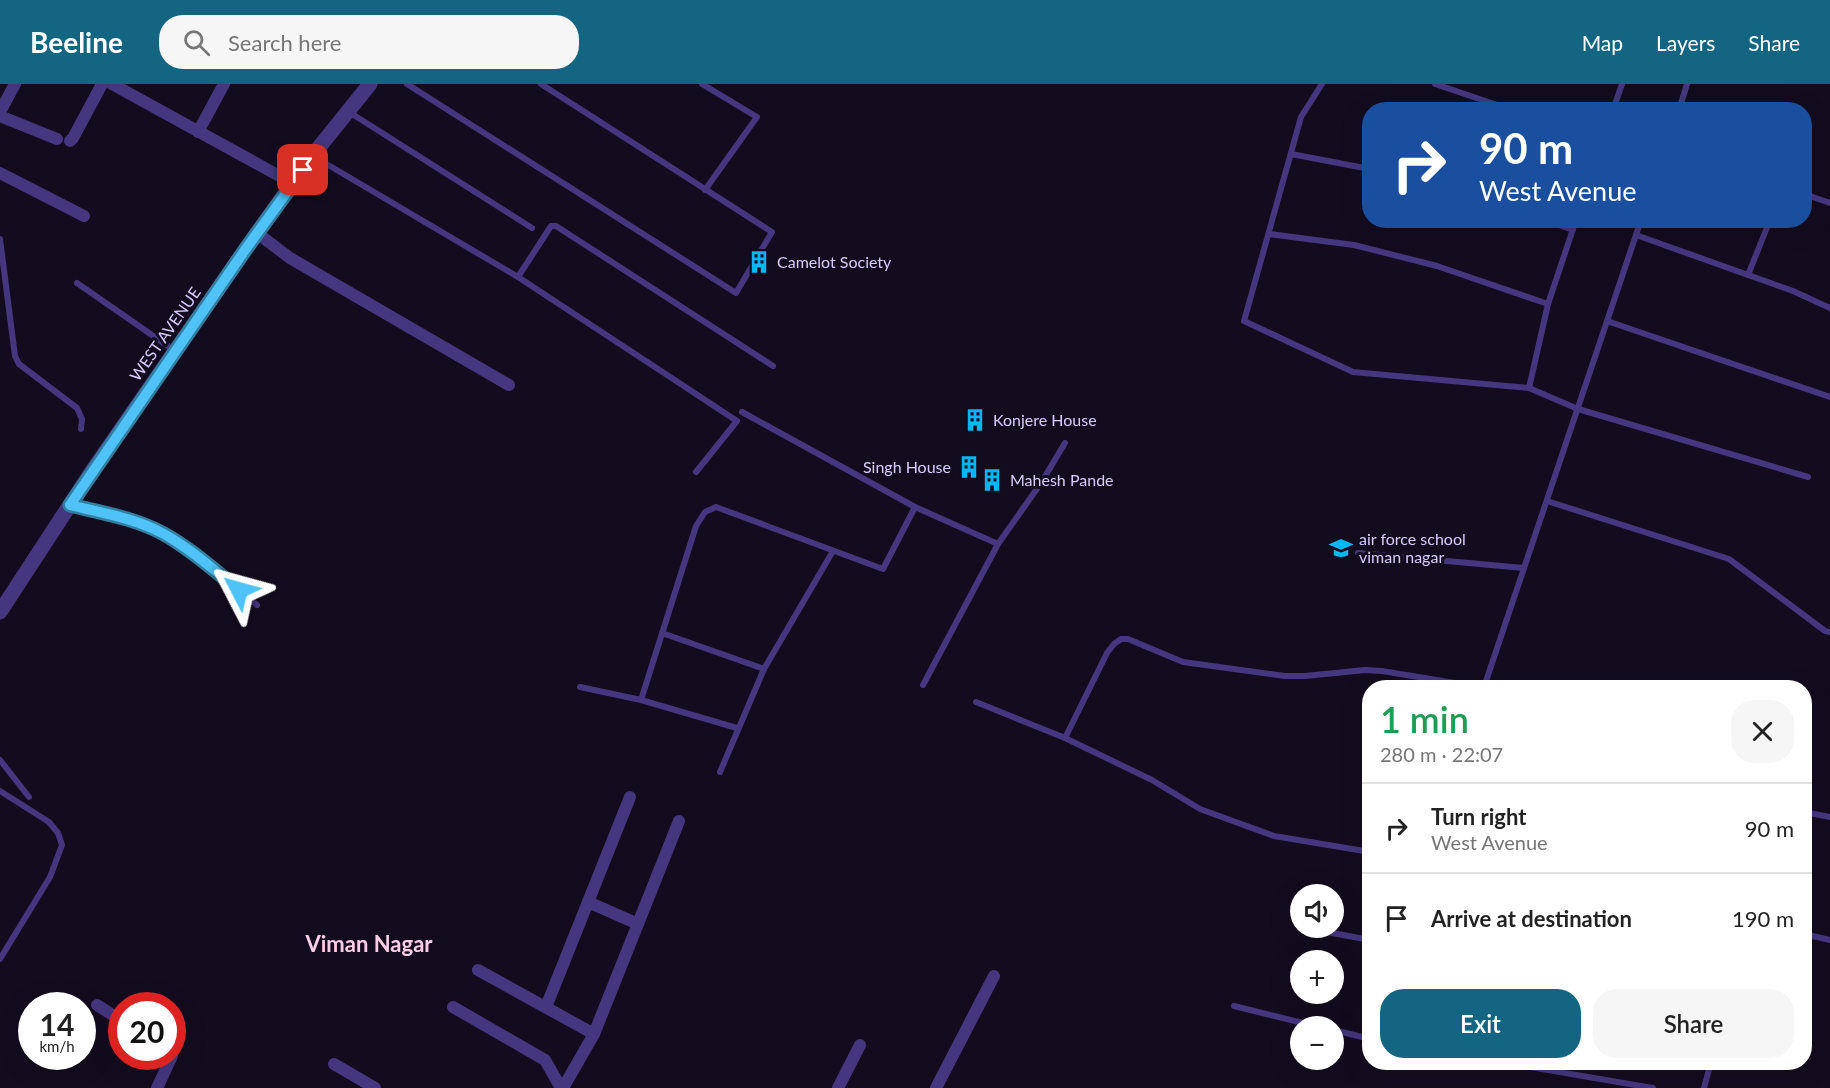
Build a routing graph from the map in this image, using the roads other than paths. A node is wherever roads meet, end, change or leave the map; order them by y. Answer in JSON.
{"nodes":[{"id":1,"x":15,"y":84,"type":"edge"},
{"id":2,"x":102,"y":84,"type":"edge"},
{"id":3,"x":112,"y":84,"type":"edge"},
{"id":4,"x":224,"y":84,"type":"edge"},
{"id":5,"x":370,"y":84,"type":"edge"},
{"id":6,"x":407,"y":84,"type":"edge"},
{"id":7,"x":541,"y":84,"type":"edge"},
{"id":8,"x":702,"y":84,"type":"edge"},
{"id":9,"x":1322,"y":84,"type":"edge"},
{"id":10,"x":1435,"y":84,"type":"edge"},
{"id":11,"x":1622,"y":84,"type":"edge"},
{"id":12,"x":1688,"y":84,"type":"edge"},
{"id":13,"x":1488,"y":102,"type":"edge"},
{"id":14,"x":1616,"y":102,"type":"edge"},
{"id":15,"x":1682,"y":102,"type":"edge"},
{"id":16,"x":348,"y":112,"type":"junction"},
{"id":17,"x":0,"y":114,"type":"edge"},
{"id":18,"x":198,"y":132,"type":"junction"},
{"id":19,"x":1291,"y":154,"type":"junction"},
{"id":20,"x":312,"y":156,"type":"junction"},
{"id":21,"x":1362,"y":168,"type":"edge"},
{"id":22,"x":0,"y":173,"type":"edge"},
{"id":23,"x":294,"y":184,"type":"junction"},
{"id":24,"x":705,"y":190,"type":"junction"},
{"id":25,"x":1812,"y":197,"type":"edge"},
{"id":26,"x":1830,"y":203,"type":"edge"},
{"id":27,"x":84,"y":216,"type":"dead end"},
{"id":28,"x":532,"y":228,"type":"dead end"},
{"id":29,"x":1567,"y":228,"type":"edge"},
{"id":30,"x":1638,"y":228,"type":"edge"},
{"id":31,"x":1767,"y":228,"type":"edge"},
{"id":32,"x":1573,"y":230,"type":"joint"},
{"id":33,"x":257,"y":233,"type":"junction"},
{"id":34,"x":1269,"y":234,"type":"junction"},
{"id":35,"x":1636,"y":235,"type":"junction"},
{"id":36,"x":0,"y":239,"type":"edge"},
{"id":37,"x":1748,"y":275,"type":"junction"},
{"id":38,"x":518,"y":277,"type":"junction"},
{"id":39,"x":77,"y":283,"type":"dead end"},
{"id":40,"x":1548,"y":304,"type":"junction"},
{"id":41,"x":1830,"y":308,"type":"edge"},
{"id":42,"x":1607,"y":321,"type":"junction"},
{"id":43,"x":175,"y":352,"type":"junction"},
{"id":44,"x":773,"y":366,"type":"dead end"},
{"id":45,"x":509,"y":385,"type":"dead end"},
{"id":46,"x":1529,"y":388,"type":"junction"},
{"id":47,"x":1830,"y":397,"type":"edge"},
{"id":48,"x":1578,"y":408,"type":"junction"},
{"id":49,"x":742,"y":412,"type":"dead end"},
{"id":50,"x":81,"y":429,"type":"dead end"},
{"id":51,"x":1065,"y":443,"type":"dead end"},
{"id":52,"x":696,"y":472,"type":"dead end"},
{"id":53,"x":1808,"y":477,"type":"dead end"},
{"id":54,"x":1547,"y":501,"type":"junction"},
{"id":55,"x":70,"y":505,"type":"junction"},
{"id":56,"x":915,"y":507,"type":"junction"},
{"id":57,"x":998,"y":544,"type":"junction"},
{"id":58,"x":833,"y":550,"type":"junction"},
{"id":59,"x":1358,"y":552,"type":"dead end"},
{"id":60,"x":1524,"y":568,"type":"junction"},
{"id":61,"x":257,"y":605,"type":"dead end"},
{"id":62,"x":0,"y":612,"type":"edge"},
{"id":63,"x":1830,"y":632,"type":"edge"},
{"id":64,"x":662,"y":633,"type":"junction"},
{"id":65,"x":764,"y":669,"type":"junction"},
{"id":66,"x":1438,"y":680,"type":"edge"},
{"id":67,"x":1486,"y":680,"type":"edge"},
{"id":68,"x":922,"y":685,"type":"dead end"},
{"id":69,"x":580,"y":687,"type":"dead end"},
{"id":70,"x":641,"y":700,"type":"junction"},
{"id":71,"x":976,"y":702,"type":"dead end"},
{"id":72,"x":737,"y":728,"type":"junction"},
{"id":73,"x":1065,"y":738,"type":"junction"},
{"id":74,"x":0,"y":760,"type":"edge"},
{"id":75,"x":720,"y":772,"type":"dead end"},
{"id":76,"x":0,"y":791,"type":"edge"},
{"id":77,"x":30,"y":797,"type":"dead end"},
{"id":78,"x":630,"y":797,"type":"dead end"},
{"id":79,"x":1812,"y":814,"type":"edge"},
{"id":80,"x":1830,"y":817,"type":"edge"},
{"id":81,"x":679,"y":821,"type":"dead end"},
{"id":82,"x":1362,"y":851,"type":"edge"},
{"id":83,"x":588,"y":902,"type":"junction"},
{"id":84,"x":638,"y":924,"type":"junction"},
{"id":85,"x":1344,"y":935,"type":"edge"},
{"id":86,"x":1812,"y":936,"type":"edge"},
{"id":87,"x":1362,"y":939,"type":"edge"},
{"id":88,"x":1830,"y":940,"type":"edge"},
{"id":89,"x":0,"y":959,"type":"edge"},
{"id":90,"x":478,"y":970,"type":"dead end"},
{"id":91,"x":994,"y":976,"type":"dead end"},
{"id":92,"x":97,"y":1005,"type":"dead end"},
{"id":93,"x":1234,"y":1006,"type":"dead end"},
{"id":94,"x":453,"y":1007,"type":"dead end"},
{"id":95,"x":546,"y":1007,"type":"junction"},
{"id":96,"x":108,"y":1012,"type":"edge"},
{"id":97,"x":1290,"y":1020,"type":"edge"},
{"id":98,"x":1344,"y":1032,"type":"edge"},
{"id":99,"x":594,"y":1034,"type":"junction"},
{"id":100,"x":1362,"y":1037,"type":"edge"},
{"id":101,"x":860,"y":1045,"type":"dead end"},
{"id":102,"x":334,"y":1064,"type":"dead end"},
{"id":103,"x":165,"y":1070,"type":"edge"},
{"id":104,"x":1547,"y":1070,"type":"edge"},
{"id":105,"x":1709,"y":1070,"type":"edge"},
{"id":106,"x":157,"y":1088,"type":"edge"},
{"id":107,"x":375,"y":1088,"type":"edge"},
{"id":108,"x":562,"y":1088,"type":"edge"},
{"id":109,"x":838,"y":1088,"type":"edge"},
{"id":110,"x":936,"y":1088,"type":"edge"},
{"id":111,"x":1653,"y":1088,"type":"edge"},
{"id":112,"x":1704,"y":1088,"type":"edge"}],
"edges":[{"from":1,"to":17,"type":"street"},
{"from":2,"to":17,"type":"street"},
{"from":3,"to":18,"type":"street"},
{"from":4,"to":18,"type":"street"},
{"from":5,"to":16,"type":"street","name":"WEST AVENUE"},
{"from":6,"to":24,"type":"lane"},
{"from":7,"to":24,"type":"lane"},
{"from":8,"to":24,"type":"lane"},
{"from":9,"to":19,"type":"lane"},
{"from":10,"to":13,"type":"lane"},
{"from":11,"to":14,"type":"lane"},
{"from":12,"to":15,"type":"lane"},
{"from":16,"to":20,"type":"street","name":"WEST AVENUE"},
{"from":16,"to":28,"type":"lane"},
{"from":18,"to":23,"type":"street"},
{"from":19,"to":21,"type":"lane"},
{"from":19,"to":34,"type":"lane"},
{"from":20,"to":23,"type":"street","name":"WEST AVENUE"},
{"from":20,"to":38,"type":"lane"},
{"from":22,"to":27,"type":"street"},
{"from":23,"to":33,"type":"street","name":"WEST AVENUE"},
{"from":25,"to":26,"type":"lane"},
{"from":29,"to":32,"type":"lane"},
{"from":30,"to":35,"type":"lane"},
{"from":31,"to":37,"type":"lane"},
{"from":32,"to":40,"type":"lane"},
{"from":33,"to":43,"type":"street","name":"WEST AVENUE"},
{"from":33,"to":45,"type":"street"},
{"from":34,"to":40,"type":"lane"},
{"from":34,"to":46,"type":"lane"},
{"from":35,"to":37,"type":"lane"},
{"from":35,"to":42,"type":"lane"},
{"from":36,"to":50,"type":"lane"},
{"from":37,"to":41,"type":"lane"},
{"from":38,"to":44,"type":"lane"},
{"from":38,"to":52,"type":"lane"},
{"from":39,"to":43,"type":"lane"},
{"from":40,"to":46,"type":"lane"},
{"from":42,"to":47,"type":"lane"},
{"from":42,"to":48,"type":"lane"},
{"from":43,"to":55,"type":"street","name":"WEST AVENUE"},
{"from":46,"to":48,"type":"lane"},
{"from":48,"to":53,"type":"lane"},
{"from":48,"to":54,"type":"lane"},
{"from":49,"to":56,"type":"lane"},
{"from":51,"to":57,"type":"lane"},
{"from":54,"to":60,"type":"lane"},
{"from":54,"to":63,"type":"lane"},
{"from":55,"to":61,"type":"lane"},
{"from":55,"to":62,"type":"street","name":"WEST AVENUE"},
{"from":56,"to":57,"type":"lane"},
{"from":56,"to":58,"type":"lane"},
{"from":57,"to":68,"type":"lane"},
{"from":58,"to":64,"type":"lane"},
{"from":58,"to":65,"type":"lane"},
{"from":59,"to":60,"type":"lane"},
{"from":60,"to":67,"type":"lane"},
{"from":64,"to":65,"type":"lane"},
{"from":64,"to":70,"type":"lane"},
{"from":65,"to":72,"type":"lane"},
{"from":66,"to":73,"type":"lane"},
{"from":69,"to":70,"type":"lane"},
{"from":70,"to":72,"type":"lane"},
{"from":71,"to":73,"type":"lane"},
{"from":72,"to":75,"type":"lane"},
{"from":73,"to":82,"type":"lane"},
{"from":74,"to":77,"type":"lane"},
{"from":76,"to":89,"type":"lane"},
{"from":78,"to":83,"type":"street"},
{"from":79,"to":80,"type":"lane"},
{"from":81,"to":84,"type":"street"},
{"from":83,"to":84,"type":"street"},
{"from":83,"to":95,"type":"street"},
{"from":84,"to":99,"type":"street"},
{"from":85,"to":87,"type":"lane"},
{"from":86,"to":88,"type":"lane"},
{"from":90,"to":95,"type":"street"},
{"from":91,"to":110,"type":"street"},
{"from":92,"to":96,"type":"street"},
{"from":93,"to":97,"type":"lane"},
{"from":94,"to":108,"type":"street"},
{"from":95,"to":99,"type":"street"},
{"from":98,"to":100,"type":"lane"},
{"from":99,"to":108,"type":"street"},
{"from":101,"to":109,"type":"street"},
{"from":102,"to":107,"type":"street"},
{"from":103,"to":106,"type":"street"},
{"from":104,"to":111,"type":"lane"},
{"from":105,"to":112,"type":"lane"}]}
